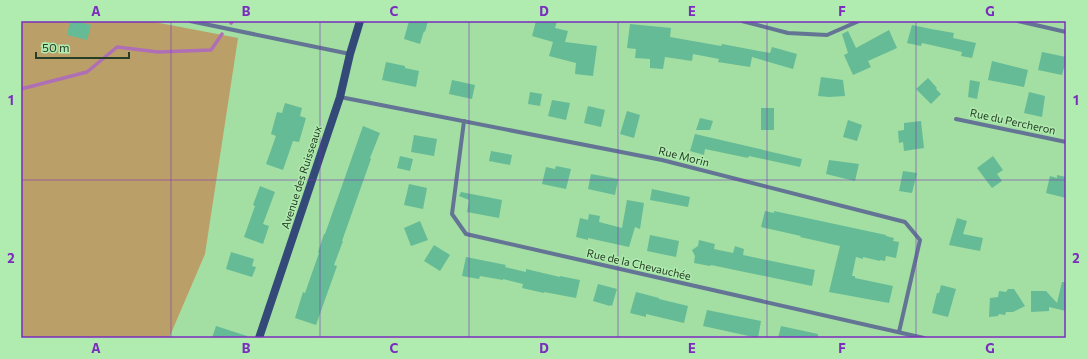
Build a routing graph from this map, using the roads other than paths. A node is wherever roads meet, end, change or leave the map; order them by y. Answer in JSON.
{"nodes":[{"id":1,"x":190,"y":21,"type":"edge"},
{"id":2,"x":360,"y":21,"type":"edge"},
{"id":3,"x":742,"y":21,"type":"edge"},
{"id":4,"x":859,"y":21,"type":"edge"},
{"id":5,"x":1018,"y":21,"type":"edge"},
{"id":6,"x":1066,"y":32,"type":"edge"},
{"id":7,"x":350,"y":54,"type":"junction"},
{"id":8,"x":340,"y":97,"type":"junction"},
{"id":9,"x":956,"y":119,"type":"dead end"},
{"id":10,"x":464,"y":121,"type":"junction"},
{"id":11,"x":1066,"y":142,"type":"edge"},
{"id":12,"x":899,"y":332,"type":"junction"},
{"id":13,"x":259,"y":338,"type":"edge"},
{"id":14,"x":924,"y":338,"type":"edge"}],
"edges":[{"from":1,"to":7,"type":"street"},
{"from":2,"to":7,"type":"street","name":"Avenue des Ruisseaux"},
{"from":3,"to":4,"type":"street"},
{"from":5,"to":6,"type":"street"},
{"from":7,"to":8,"type":"street","name":"Avenue des Ruisseaux"},
{"from":8,"to":10,"type":"street","name":"Rue Morin"},
{"from":8,"to":13,"type":"street","name":"Avenue des Ruisseaux"},
{"from":9,"to":11,"type":"street","name":"Rue du Percheron"},
{"from":10,"to":12,"type":"street","name":"Rue de la Chevauchée"},
{"from":10,"to":12,"type":"street","name":"Rue Morin"},
{"from":12,"to":14,"type":"street","name":"Rue de la Chevauchée"}]}
